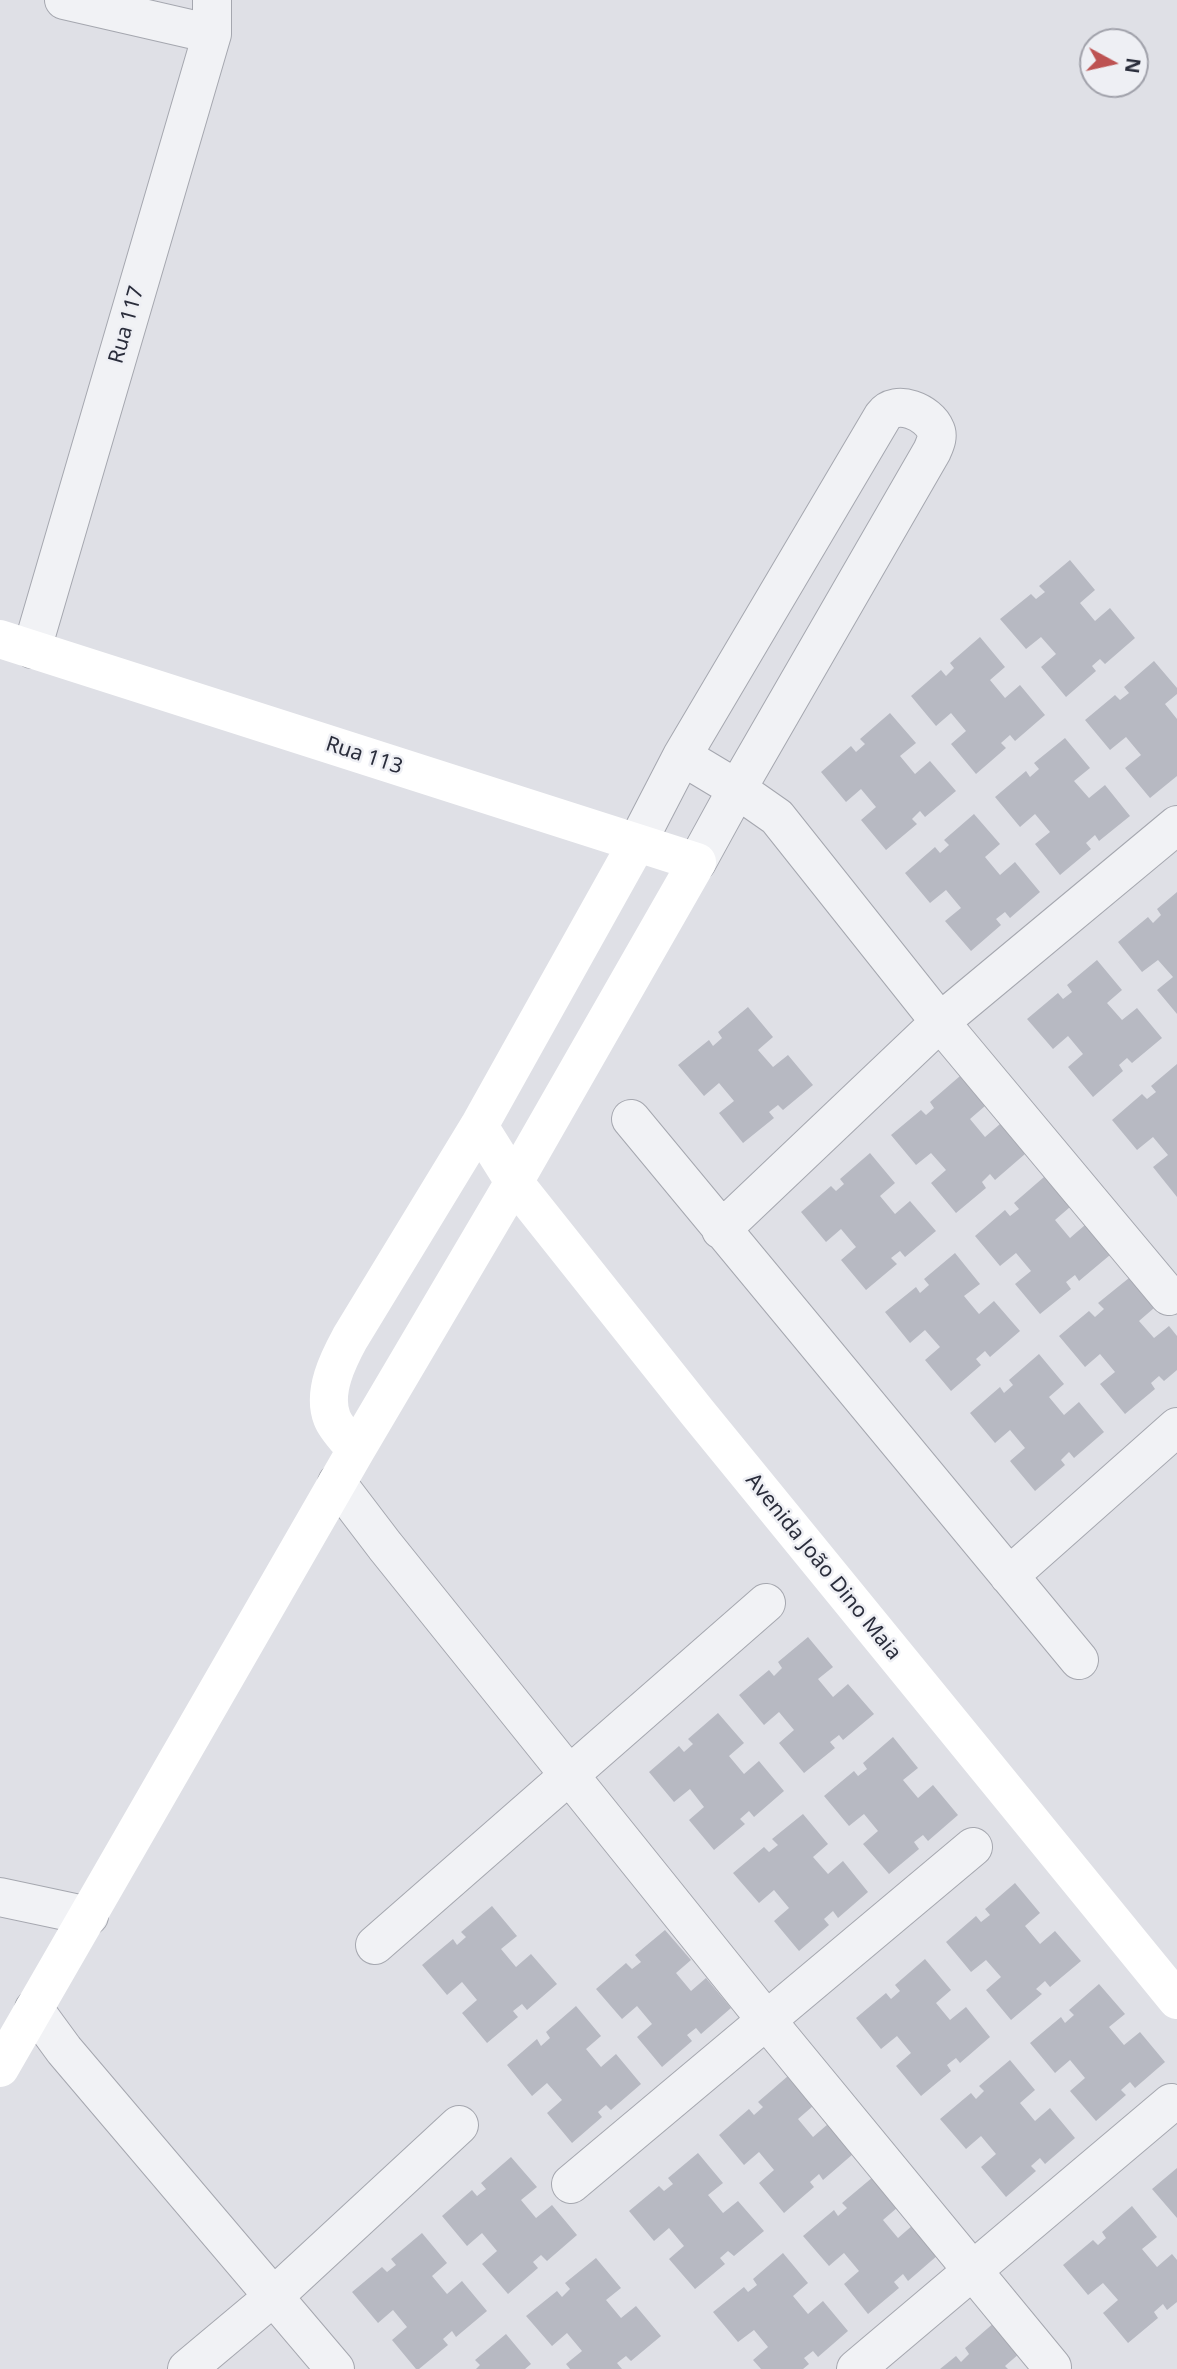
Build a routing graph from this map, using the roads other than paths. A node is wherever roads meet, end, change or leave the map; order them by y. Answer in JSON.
{"nodes":[{"id":1,"x":64,"y":0,"type":"edge"},
{"id":2,"x":212,"y":17,"type":"edge"},
{"id":3,"x":16,"y":644,"type":"edge"},
{"id":4,"x":682,"y":756,"type":"junction"},
{"id":5,"x":737,"y":789,"type":"junction"},
{"id":6,"x":1177,"y":825,"type":"edge"},
{"id":7,"x":637,"y":843,"type":"junction"},
{"id":8,"x":697,"y":862,"type":"junction"},
{"id":9,"x":940,"y":1023,"type":"junction"},
{"id":10,"x":631,"y":1119,"type":"dead end"},
{"id":11,"x":479,"y":1126,"type":"junction"},
{"id":12,"x":514,"y":1182,"type":"junction"},
{"id":13,"x":720,"y":1230,"type":"junction"},
{"id":14,"x":1169,"y":1296,"type":"dead end"},
{"id":15,"x":1177,"y":1427,"type":"edge"},
{"id":16,"x":356,"y":1450,"type":"junction"},
{"id":17,"x":337,"y":1483,"type":"junction"},
{"id":18,"x":1009,"y":1576,"type":"junction"},
{"id":19,"x":766,"y":1603,"type":"dead end"},
{"id":20,"x":1079,"y":1660,"type":"dead end"},
{"id":21,"x":570,"y":1775,"type":"junction"},
{"id":22,"x":973,"y":1847,"type":"dead end"},
{"id":23,"x":0,"y":1897,"type":"edge"},
{"id":24,"x":89,"y":1916,"type":"junction"},
{"id":25,"x":374,"y":1945,"type":"dead end"},
{"id":26,"x":1177,"y":2000,"type":"edge"},
{"id":27,"x":34,"y":2009,"type":"junction"},
{"id":28,"x":767,"y":2021,"type":"junction"},
{"id":29,"x":0,"y":2068,"type":"edge"},
{"id":30,"x":1171,"y":2103,"type":"dead end"},
{"id":31,"x":459,"y":2125,"type":"dead end"},
{"id":32,"x":571,"y":2184,"type":"dead end"},
{"id":33,"x":974,"y":2270,"type":"junction"},
{"id":34,"x":273,"y":2297,"type":"junction"},
{"id":35,"x":1052,"y":2367,"type":"dead end"},
{"id":36,"x":187,"y":2369,"type":"edge"},
{"id":37,"x":335,"y":2369,"type":"edge"},
{"id":38,"x":856,"y":2369,"type":"edge"}],
"edges":[{"from":1,"to":2,"type":"street"},
{"from":2,"to":3,"type":"street","name":"Rua 117"},
{"from":3,"to":7,"type":"street","name":"Rua 113"},
{"from":4,"to":5,"type":"street"},
{"from":4,"to":5,"type":"street"},
{"from":4,"to":7,"type":"street"},
{"from":5,"to":8,"type":"street"},
{"from":5,"to":9,"type":"street"},
{"from":6,"to":9,"type":"street"},
{"from":7,"to":8,"type":"street","name":"Rua 113"},
{"from":7,"to":11,"type":"street"},
{"from":8,"to":12,"type":"street"},
{"from":9,"to":13,"type":"street"},
{"from":9,"to":14,"type":"street"},
{"from":10,"to":13,"type":"street"},
{"from":11,"to":12,"type":"street","name":"Avenida João Dino Maia"},
{"from":11,"to":16,"type":"street"},
{"from":12,"to":16,"type":"street"},
{"from":12,"to":26,"type":"street","name":"Avenida João Dino Maia"},
{"from":13,"to":18,"type":"street"},
{"from":15,"to":18,"type":"street"},
{"from":16,"to":17,"type":"street"},
{"from":17,"to":21,"type":"street"},
{"from":17,"to":24,"type":"street"},
{"from":18,"to":20,"type":"street"},
{"from":19,"to":21,"type":"street"},
{"from":21,"to":25,"type":"street"},
{"from":21,"to":28,"type":"street"},
{"from":22,"to":28,"type":"street"},
{"from":23,"to":24,"type":"street"},
{"from":24,"to":27,"type":"street"},
{"from":27,"to":29,"type":"street"},
{"from":27,"to":34,"type":"street"},
{"from":28,"to":32,"type":"street"},
{"from":28,"to":33,"type":"street"},
{"from":30,"to":33,"type":"street"},
{"from":31,"to":34,"type":"street"},
{"from":33,"to":35,"type":"street"},
{"from":33,"to":38,"type":"street"},
{"from":34,"to":36,"type":"street"},
{"from":34,"to":37,"type":"street"}]}
